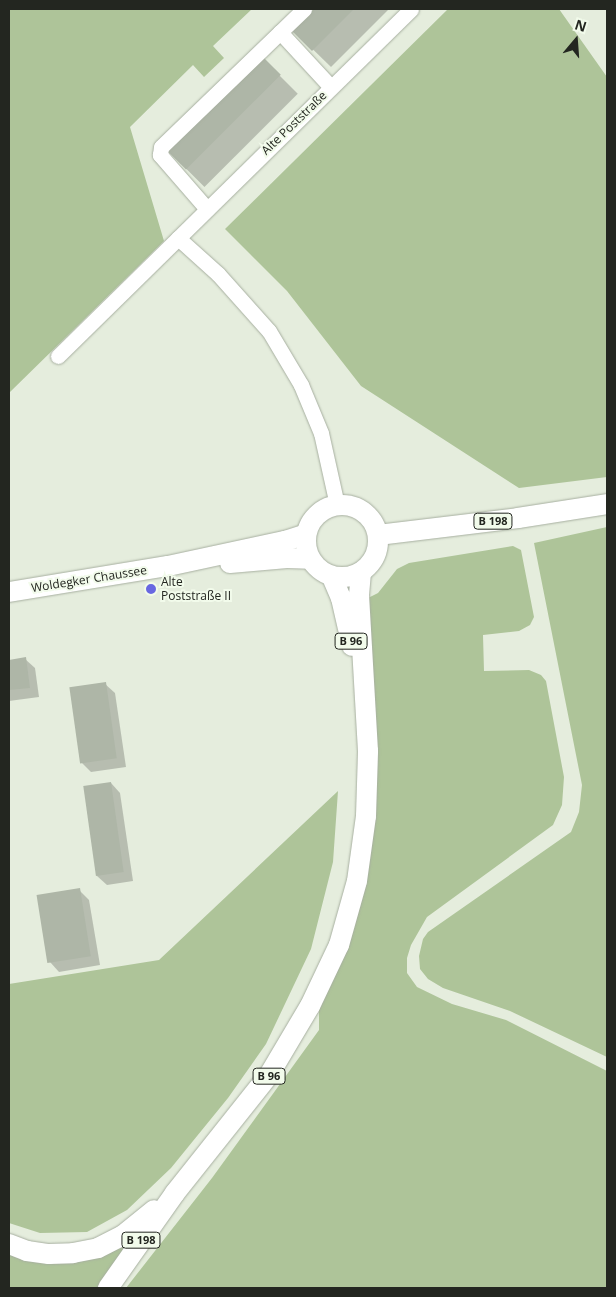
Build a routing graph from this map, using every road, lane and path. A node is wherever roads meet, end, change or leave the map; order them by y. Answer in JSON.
{"nodes":[{"id":1,"x":304,"y":9,"type":"edge"},
{"id":2,"x":411,"y":9,"type":"edge"},
{"id":3,"x":280,"y":32,"type":"junction"},
{"id":4,"x":331,"y":87,"type":"junction"},
{"id":5,"x":207,"y":209,"type":"junction"},
{"id":6,"x":178,"y":238,"type":"junction"},
{"id":7,"x":58,"y":356,"type":"dead end"},
{"id":8,"x":607,"y":504,"type":"edge"},
{"id":9,"x":337,"y":505,"type":"junction"},
{"id":10,"x":306,"y":534,"type":"junction"},
{"id":11,"x":378,"y":535,"type":"junction"},
{"id":12,"x":310,"y":559,"type":"junction"},
{"id":13,"x":168,"y":566,"type":"junction"},
{"id":14,"x":361,"y":572,"type":"junction"},
{"id":15,"x":332,"y":576,"type":"junction"},
{"id":16,"x":9,"y":592,"type":"edge"},
{"id":17,"x":365,"y":708,"type":"junction"},
{"id":18,"x":175,"y":1193,"type":"junction"},
{"id":19,"x":9,"y":1244,"type":"edge"},
{"id":20,"x":108,"y":1288,"type":"edge"}],
"edges":[{"from":1,"to":3,"type":"lane"},
{"from":2,"to":4,"type":"lane","name":"Alte Poststraße"},
{"from":3,"to":4,"type":"lane"},
{"from":3,"to":5,"type":"lane"},
{"from":4,"to":5,"type":"lane","name":"Alte Poststraße"},
{"from":5,"to":6,"type":"lane","name":"Alte Poststraße"},
{"from":6,"to":7,"type":"lane","name":"Alte Poststraße"},
{"from":6,"to":9,"type":"lane"},
{"from":8,"to":11,"type":"main road","number":"B 198"},
{"from":9,"to":10,"type":"main road"},
{"from":9,"to":11,"type":"main road"},
{"from":10,"to":12,"type":"main road"},
{"from":10,"to":13,"type":"main road","name":"Woldegker Chaussee"},
{"from":11,"to":14,"type":"main road"},
{"from":12,"to":13,"type":"main road","name":"Woldegker Chaussee"},
{"from":12,"to":15,"type":"main road"},
{"from":13,"to":16,"type":"main road","name":"Woldegker Chaussee"},
{"from":14,"to":15,"type":"main road"},
{"from":14,"to":17,"type":"main road"},
{"from":15,"to":17,"type":"main road","number":"B 96"},
{"from":17,"to":18,"type":"main road","number":"B 96"},
{"from":18,"to":19,"type":"main road","number":"B 96"},
{"from":18,"to":20,"type":"main road","number":"B 198"}]}
